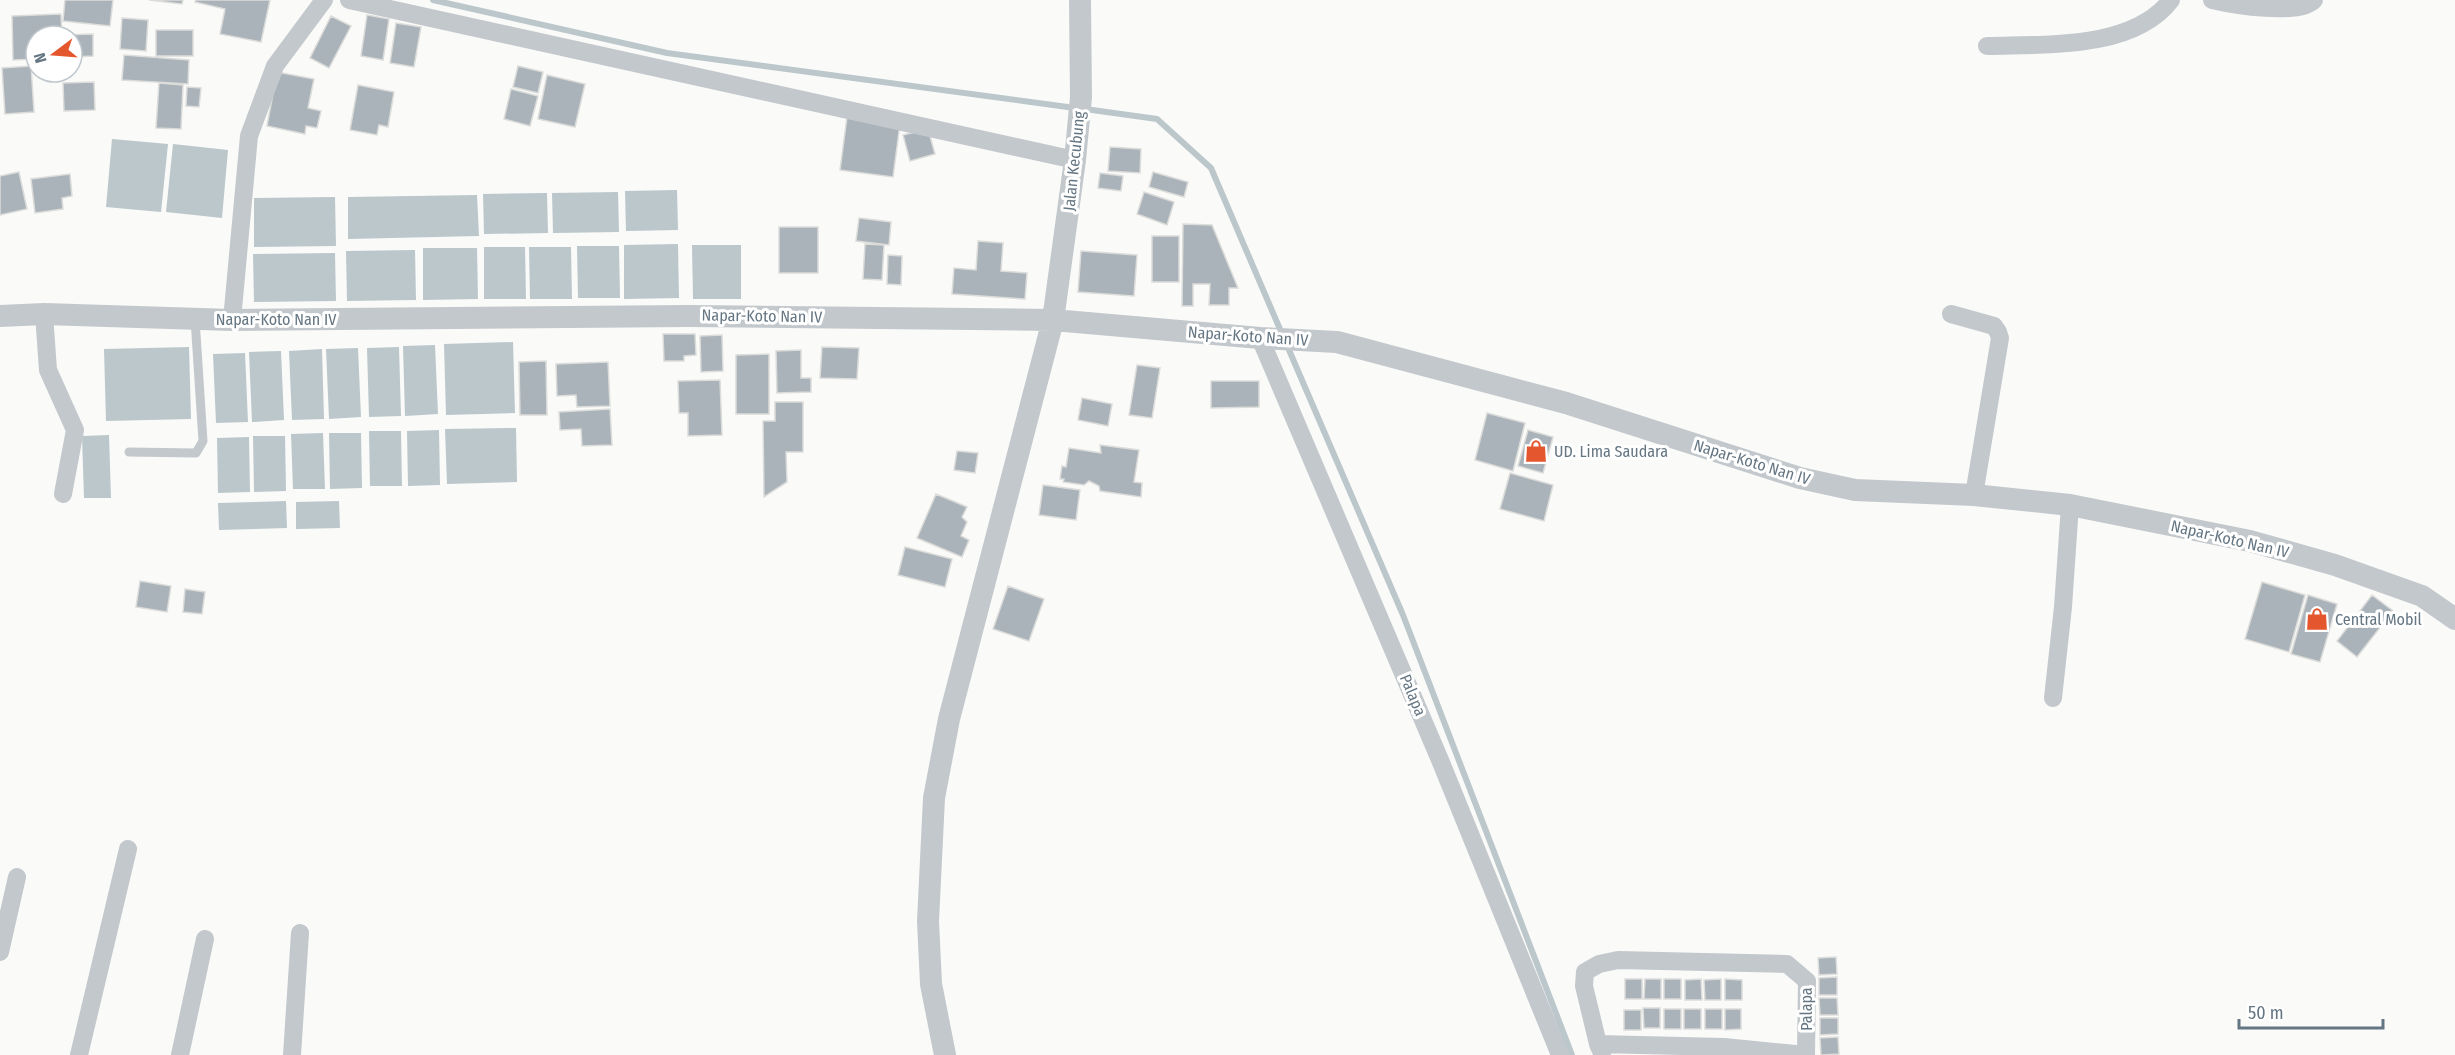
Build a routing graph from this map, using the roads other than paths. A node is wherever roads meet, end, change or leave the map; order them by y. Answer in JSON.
{"nodes":[{"id":1,"x":324,"y":0,"type":"edge"},
{"id":2,"x":349,"y":0,"type":"edge"},
{"id":3,"x":1080,"y":0,"type":"edge"},
{"id":4,"x":2171,"y":0,"type":"edge"},
{"id":5,"x":2212,"y":0,"type":"edge"},
{"id":6,"x":2314,"y":0,"type":"edge"},
{"id":7,"x":1987,"y":46,"type":"dead end"},
{"id":8,"x":1076,"y":160,"type":"junction"},
{"id":9,"x":44,"y":314,"type":"junction"},
{"id":10,"x":1951,"y":314,"type":"dead end"},
{"id":11,"x":0,"y":316,"type":"edge"},
{"id":12,"x":195,"y":319,"type":"junction"},
{"id":13,"x":232,"y":320,"type":"junction"},
{"id":14,"x":1053,"y":320,"type":"junction"},
{"id":15,"x":1263,"y":338,"type":"junction"},
{"id":16,"x":129,"y":452,"type":"dead end"},
{"id":17,"x":63,"y":494,"type":"dead end"},
{"id":18,"x":1974,"y":495,"type":"junction"},
{"id":19,"x":2070,"y":505,"type":"junction"},
{"id":20,"x":2455,"y":619,"type":"edge"},
{"id":21,"x":2053,"y":698,"type":"dead end"},
{"id":22,"x":128,"y":849,"type":"dead end"},
{"id":23,"x":17,"y":877,"type":"dead end"},
{"id":24,"x":300,"y":933,"type":"dead end"},
{"id":25,"x":205,"y":939,"type":"dead end"},
{"id":26,"x":0,"y":952,"type":"edge"},
{"id":27,"x":1601,"y":1050,"type":"edge"},
{"id":28,"x":1724,"y":1051,"type":"edge"},
{"id":29,"x":79,"y":1055,"type":"edge"},
{"id":30,"x":180,"y":1055,"type":"edge"},
{"id":31,"x":292,"y":1055,"type":"edge"},
{"id":32,"x":945,"y":1055,"type":"edge"},
{"id":33,"x":1560,"y":1055,"type":"edge"},
{"id":34,"x":1806,"y":1055,"type":"edge"}],
"edges":[{"from":1,"to":13,"type":"street"},
{"from":2,"to":8,"type":"street"},
{"from":3,"to":8,"type":"street","name":"Jalan Kecubung"},
{"from":4,"to":7,"type":"street"},
{"from":5,"to":6,"type":"street"},
{"from":8,"to":14,"type":"street","name":"Jalan Kecubung"},
{"from":9,"to":11,"type":"street","name":"Napar-Koto Nan IV"},
{"from":9,"to":12,"type":"street","name":"Napar-Koto Nan IV"},
{"from":9,"to":17,"type":"street"},
{"from":10,"to":18,"type":"street"},
{"from":12,"to":13,"type":"street","name":"Napar-Koto Nan IV"},
{"from":12,"to":16,"type":"lane"},
{"from":13,"to":14,"type":"street","name":"Napar-Koto Nan IV"},
{"from":14,"to":15,"type":"street","name":"Napar-Koto Nan IV"},
{"from":14,"to":32,"type":"street","name":"Jalan Kecubung"},
{"from":15,"to":18,"type":"street","name":"Napar-Koto Nan IV"},
{"from":15,"to":33,"type":"street","name":"Palapa"},
{"from":18,"to":19,"type":"street","name":"Napar-Koto Nan IV"},
{"from":19,"to":20,"type":"street","name":"Napar-Koto Nan IV"},
{"from":19,"to":21,"type":"street"},
{"from":22,"to":29,"type":"street"},
{"from":23,"to":26,"type":"street"},
{"from":24,"to":31,"type":"street"},
{"from":25,"to":30,"type":"street"},
{"from":27,"to":28,"type":"street"},
{"from":27,"to":34,"type":"street","name":"Palapa"},
{"from":28,"to":34,"type":"street"}]}
